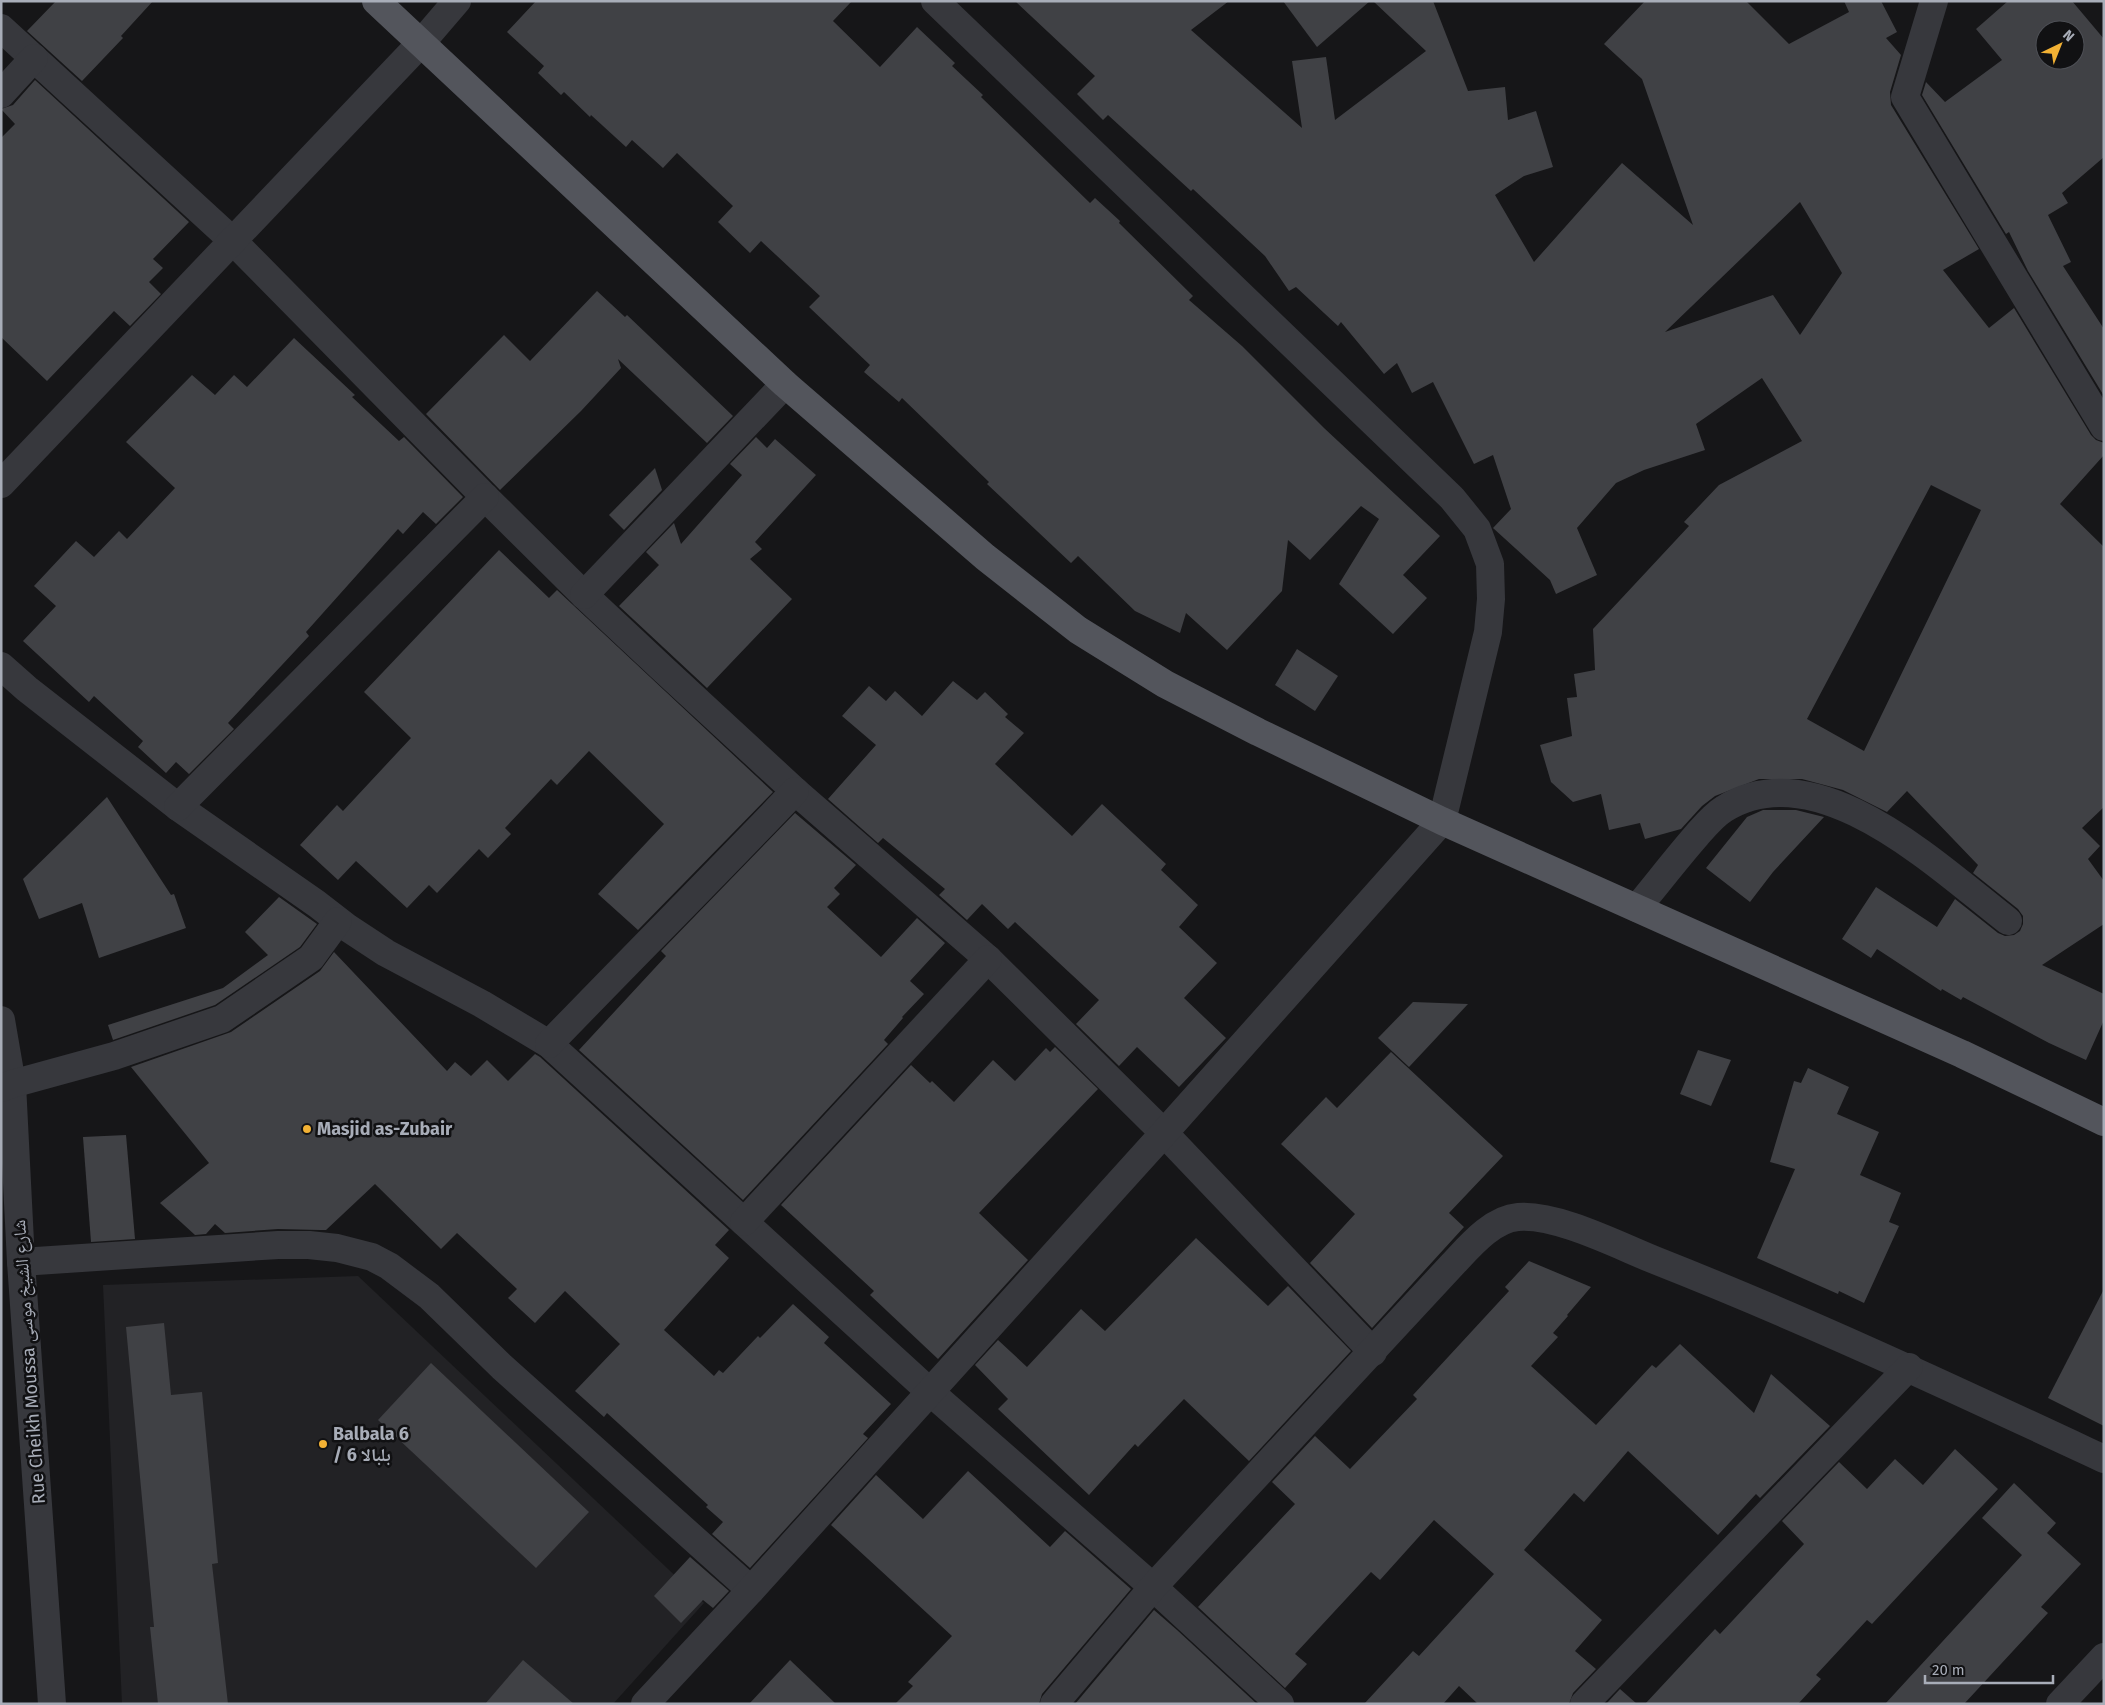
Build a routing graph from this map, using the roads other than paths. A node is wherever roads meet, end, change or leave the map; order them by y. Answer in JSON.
{"nodes":[{"id":1,"x":376,"y":1,"type":"edge"},
{"id":2,"x":457,"y":1,"type":"edge"},
{"id":3,"x":935,"y":1,"type":"edge"},
{"id":4,"x":1934,"y":1,"type":"edge"},
{"id":5,"x":1,"y":28,"type":"edge"},
{"id":6,"x":420,"y":43,"type":"junction"},
{"id":7,"x":34,"y":58,"type":"junction"},
{"id":8,"x":1,"y":94,"type":"edge"},
{"id":9,"x":233,"y":241,"type":"junction"},
{"id":10,"x":785,"y":384,"type":"junction"},
{"id":11,"x":2104,"y":427,"type":"edge"},
{"id":12,"x":1,"y":484,"type":"edge"},
{"id":13,"x":485,"y":497,"type":"junction"},
{"id":14,"x":584,"y":595,"type":"junction"},
{"id":15,"x":1,"y":666,"type":"edge"},
{"id":16,"x":795,"y":791,"type":"junction"},
{"id":17,"x":178,"y":807,"type":"junction"},
{"id":18,"x":1442,"y":821,"type":"junction"},
{"id":19,"x":1637,"y":908,"type":"junction"},
{"id":20,"x":338,"y":921,"type":"junction"},
{"id":21,"x":2008,"y":921,"type":"dead end"},
{"id":22,"x":988,"y":959,"type":"junction"},
{"id":23,"x":1,"y":1020,"type":"edge"},
{"id":24,"x":549,"y":1044,"type":"junction"},
{"id":25,"x":7,"y":1086,"type":"edge"},
{"id":26,"x":2104,"y":1122,"type":"edge"},
{"id":27,"x":1164,"y":1133,"type":"junction"},
{"id":28,"x":744,"y":1222,"type":"junction"},
{"id":29,"x":21,"y":1262,"type":"junction"},
{"id":30,"x":1373,"y":1352,"type":"junction"},
{"id":31,"x":1909,"y":1367,"type":"junction"},
{"id":32,"x":929,"y":1390,"type":"junction"},
{"id":33,"x":2104,"y":1459,"type":"edge"},
{"id":34,"x":1153,"y":1587,"type":"junction"},
{"id":35,"x":751,"y":1590,"type":"junction"},
{"id":36,"x":2104,"y":1657,"type":"edge"},
{"id":37,"x":52,"y":1704,"type":"edge"},
{"id":38,"x":645,"y":1704,"type":"edge"},
{"id":39,"x":1054,"y":1704,"type":"edge"},
{"id":40,"x":1280,"y":1704,"type":"edge"},
{"id":41,"x":1584,"y":1704,"type":"edge"},
{"id":42,"x":2060,"y":1704,"type":"edge"}],
"edges":[{"from":1,"to":6,"type":"main road"},
{"from":2,"to":6,"type":"street"},
{"from":3,"to":18,"type":"street"},
{"from":4,"to":11,"type":"street"},
{"from":5,"to":7,"type":"street"},
{"from":6,"to":9,"type":"street"},
{"from":6,"to":10,"type":"main road"},
{"from":7,"to":8,"type":"street"},
{"from":7,"to":9,"type":"street"},
{"from":9,"to":12,"type":"street"},
{"from":9,"to":13,"type":"street"},
{"from":10,"to":14,"type":"street"},
{"from":10,"to":18,"type":"main road"},
{"from":13,"to":14,"type":"street"},
{"from":13,"to":17,"type":"street"},
{"from":14,"to":16,"type":"street"},
{"from":15,"to":17,"type":"street"},
{"from":16,"to":22,"type":"street"},
{"from":16,"to":24,"type":"street"},
{"from":17,"to":20,"type":"street"},
{"from":18,"to":19,"type":"main road"},
{"from":18,"to":27,"type":"street"},
{"from":19,"to":21,"type":"street"},
{"from":19,"to":26,"type":"main road"},
{"from":20,"to":24,"type":"street"},
{"from":20,"to":25,"type":"street"},
{"from":22,"to":27,"type":"street"},
{"from":22,"to":28,"type":"street"},
{"from":23,"to":25,"type":"street","name":"Rue Cheikh Moussa شارع الشيخ موسى"},
{"from":24,"to":28,"type":"street"},
{"from":25,"to":29,"type":"street","name":"Rue Cheikh Moussa شارع الشيخ موسى"},
{"from":27,"to":30,"type":"street"},
{"from":27,"to":32,"type":"street"},
{"from":28,"to":32,"type":"street"},
{"from":29,"to":35,"type":"street"},
{"from":29,"to":37,"type":"street","name":"Rue Cheikh Moussa شارع الشيخ موسى"},
{"from":30,"to":31,"type":"street"},
{"from":30,"to":34,"type":"street"},
{"from":31,"to":33,"type":"street"},
{"from":31,"to":41,"type":"street"},
{"from":32,"to":34,"type":"street"},
{"from":32,"to":35,"type":"street"},
{"from":34,"to":39,"type":"street"},
{"from":34,"to":40,"type":"street"},
{"from":35,"to":38,"type":"street"},
{"from":36,"to":42,"type":"street"}]}
